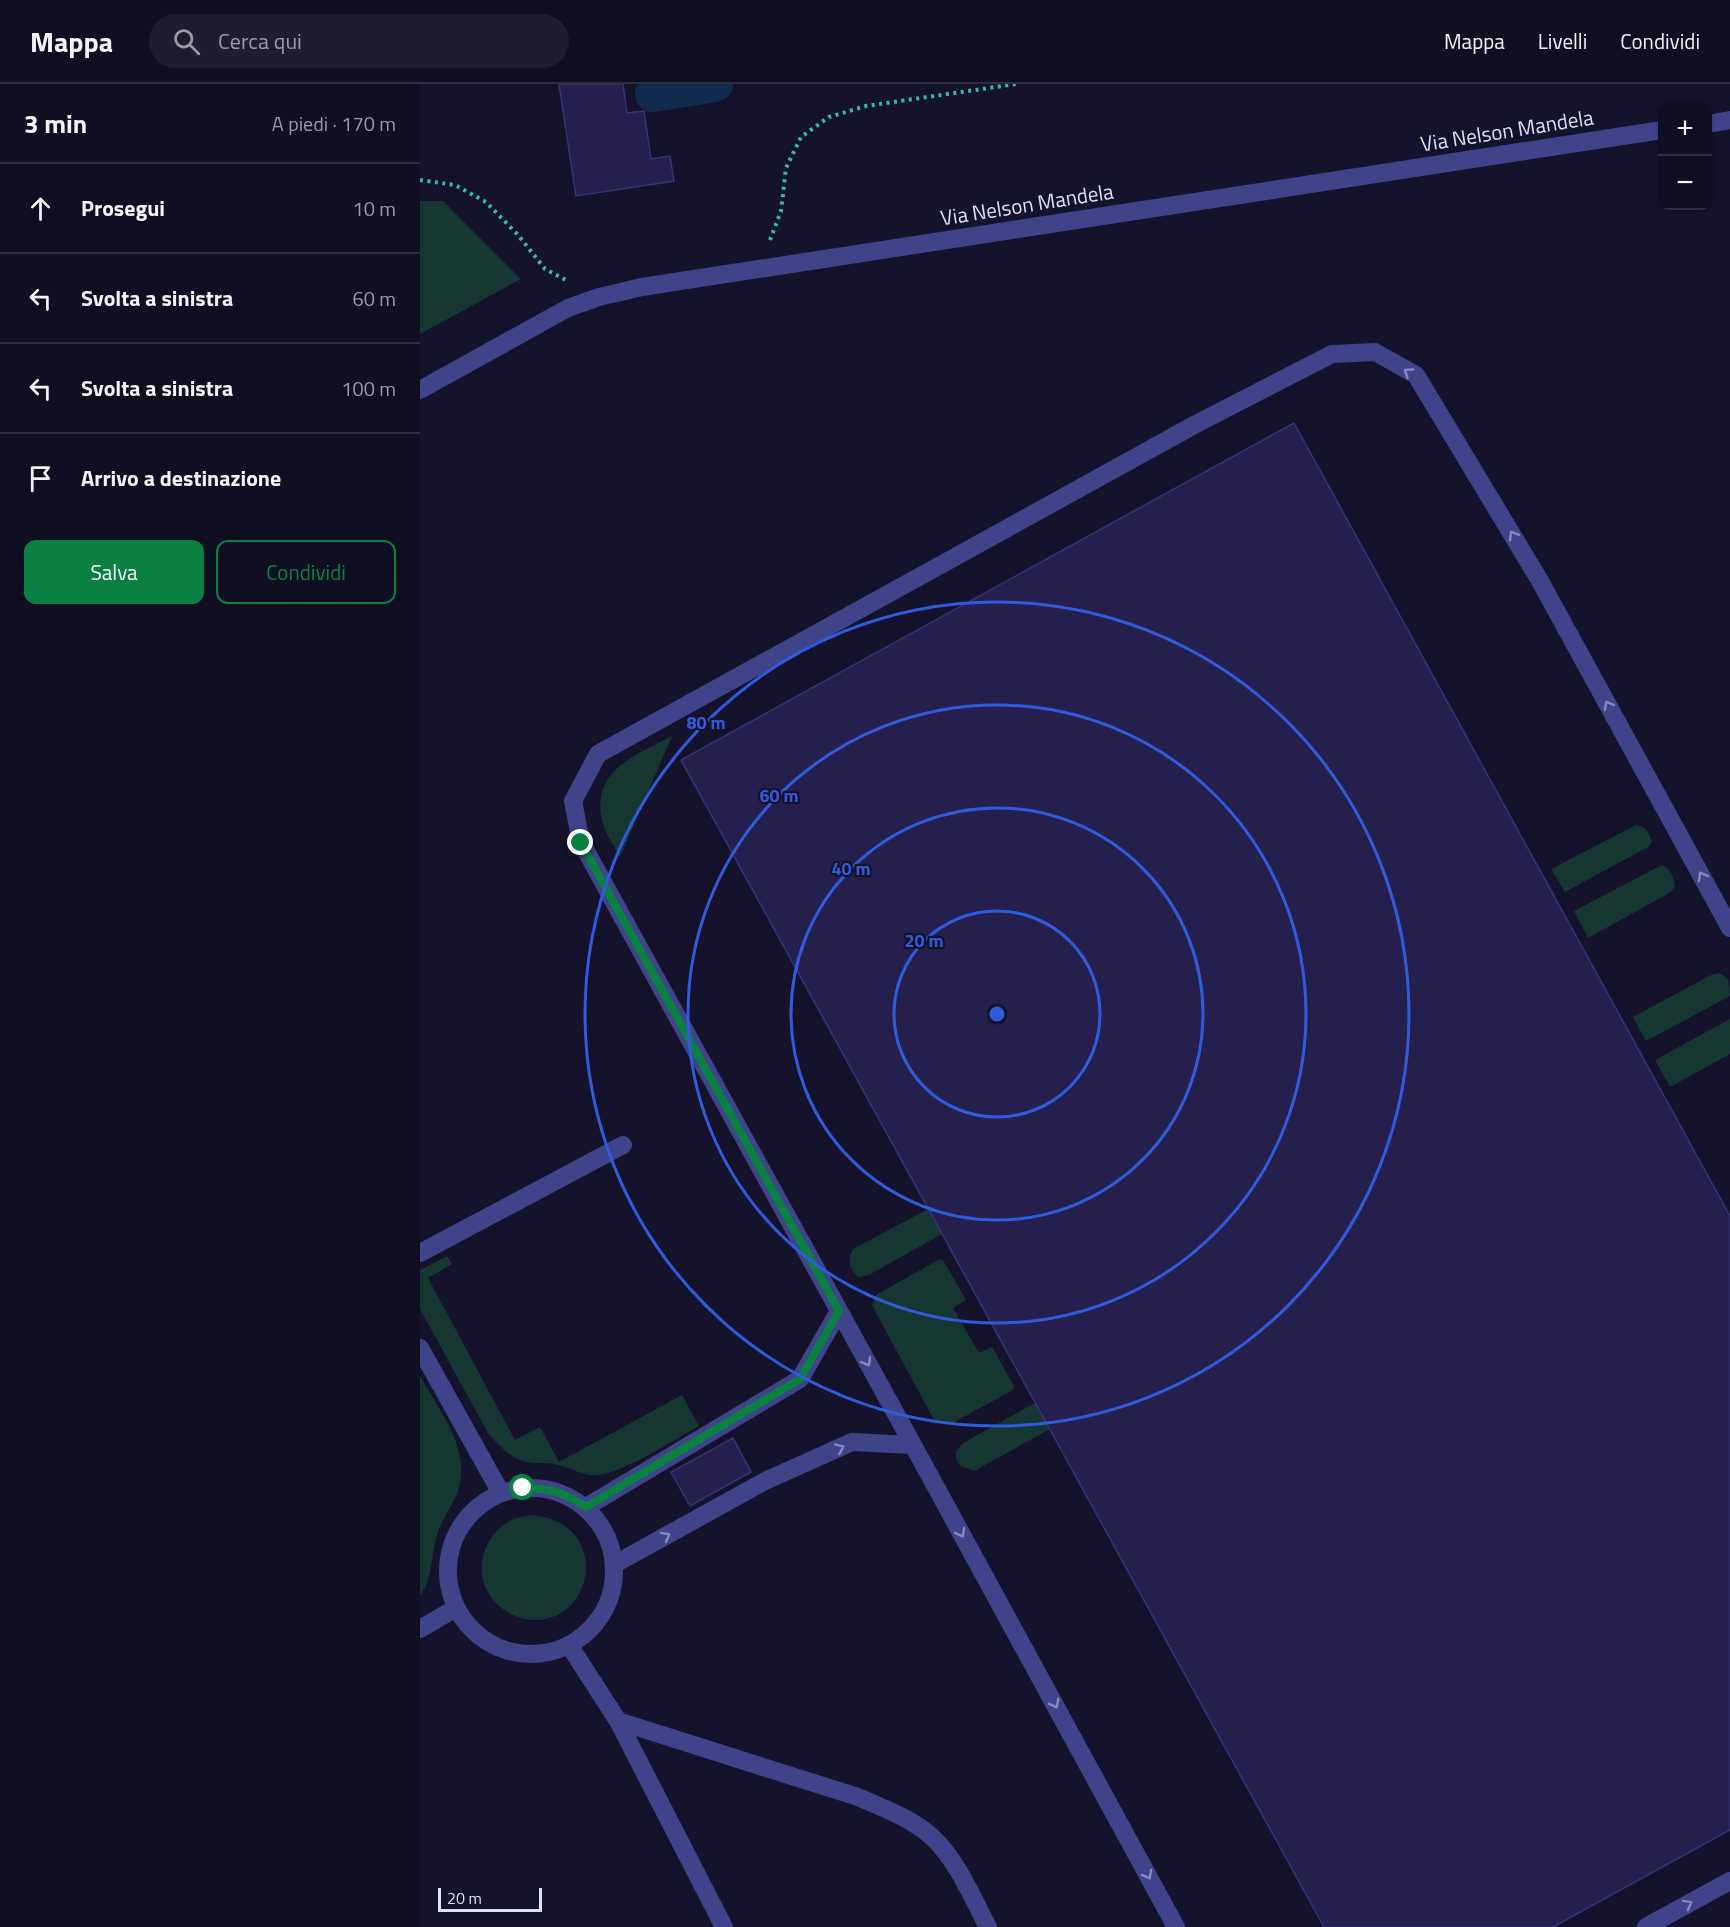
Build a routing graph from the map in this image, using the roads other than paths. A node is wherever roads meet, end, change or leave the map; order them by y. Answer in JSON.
{"nodes":[{"id":1,"x":1730,"y":120,"type":"edge"},
{"id":2,"x":1712,"y":123,"type":"edge"},
{"id":3,"x":1658,"y":131,"type":"edge"},
{"id":4,"x":420,"y":390,"type":"edge"},
{"id":5,"x":1730,"y":928,"type":"edge"},
{"id":6,"x":623,"y":1145,"type":"dead end"},
{"id":7,"x":420,"y":1253,"type":"edge"},
{"id":8,"x":839,"y":1311,"type":"junction"},
{"id":9,"x":420,"y":1348,"type":"edge"},
{"id":10,"x":913,"y":1445,"type":"junction"},
{"id":11,"x":501,"y":1492,"type":"junction"},
{"id":12,"x":586,"y":1507,"type":"junction"},
{"id":13,"x":615,"y":1564,"type":"junction"},
{"id":14,"x":456,"y":1608,"type":"junction"},
{"id":15,"x":420,"y":1629,"type":"edge"},
{"id":16,"x":569,"y":1645,"type":"junction"},
{"id":17,"x":618,"y":1721,"type":"junction"},
{"id":18,"x":1730,"y":1881,"type":"edge"},
{"id":19,"x":724,"y":1927,"type":"edge"},
{"id":20,"x":988,"y":1927,"type":"edge"},
{"id":21,"x":1176,"y":1927,"type":"edge"},
{"id":22,"x":1646,"y":1927,"type":"edge"}],
"edges":[{"from":1,"to":2,"type":"street"},
{"from":3,"to":4,"type":"street","name":"Via Nelson Mandela"},
{"from":5,"to":8,"type":"street","one_way":true},
{"from":6,"to":7,"type":"street"},
{"from":8,"to":10,"type":"street","one_way":true},
{"from":8,"to":12,"type":"street"},
{"from":9,"to":11,"type":"street"},
{"from":13,"to":10,"type":"street","one_way":true},
{"from":10,"to":21,"type":"street","one_way":true},
{"from":11,"to":12,"type":"street"},
{"from":11,"to":14,"type":"street"},
{"from":12,"to":13,"type":"street"},
{"from":13,"to":16,"type":"street"},
{"from":14,"to":15,"type":"street"},
{"from":14,"to":16,"type":"street"},
{"from":16,"to":17,"type":"street"},
{"from":17,"to":19,"type":"street"},
{"from":17,"to":20,"type":"street"},
{"from":22,"to":18,"type":"street","one_way":true}]}
